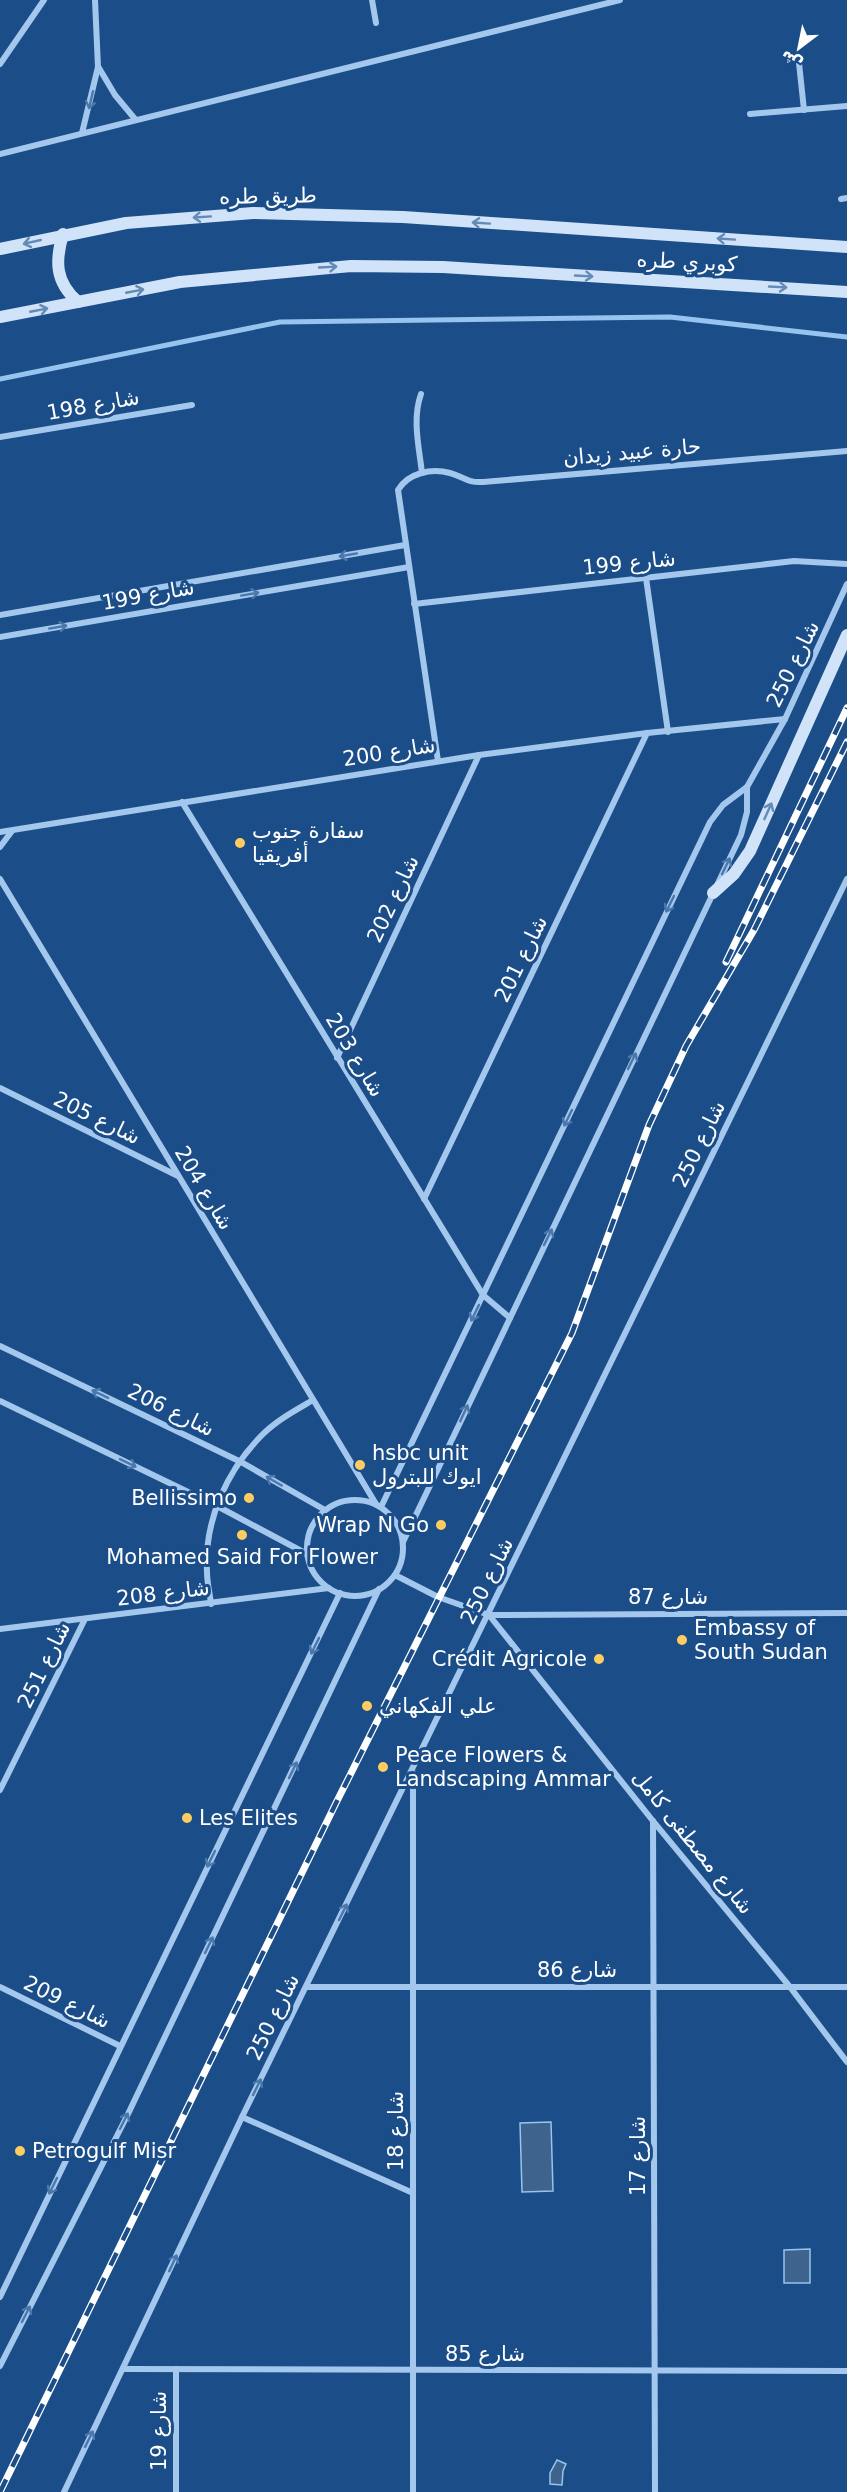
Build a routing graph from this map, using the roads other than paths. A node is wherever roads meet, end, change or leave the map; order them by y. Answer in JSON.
{"nodes":[{"id":1,"x":44,"y":0,"type":"edge"},
{"id":2,"x":95,"y":0,"type":"edge"},
{"id":3,"x":372,"y":0,"type":"edge"},
{"id":4,"x":620,"y":0,"type":"edge"},
{"id":5,"x":376,"y":23,"type":"dead end"},
{"id":6,"x":800,"y":63,"type":"dead end"},
{"id":7,"x":0,"y":64,"type":"edge"},
{"id":8,"x":99,"y":67,"type":"junction"},
{"id":9,"x":847,"y":106,"type":"edge"},
{"id":10,"x":804,"y":110,"type":"junction"},
{"id":11,"x":750,"y":114,"type":"dead end"},
{"id":12,"x":135,"y":120,"type":"junction"},
{"id":13,"x":82,"y":133,"type":"junction"},
{"id":14,"x":0,"y":154,"type":"edge"},
{"id":15,"x":539,"y":227,"type":"joint"},
{"id":16,"x":63,"y":234,"type":"junction"},
{"id":17,"x":847,"y":247,"type":"edge"},
{"id":18,"x":0,"y":249,"type":"edge"},
{"id":19,"x":847,"y":291,"type":"edge"},
{"id":20,"x":78,"y":302,"type":"junction"},
{"id":21,"x":0,"y":318,"type":"edge"},
{"id":22,"x":421,"y":394,"type":"dead end"},
{"id":23,"x":192,"y":405,"type":"dead end"},
{"id":24,"x":0,"y":437,"type":"edge"},
{"id":25,"x":847,"y":451,"type":"edge"},
{"id":26,"x":422,"y":473,"type":"junction"},
{"id":27,"x":405,"y":545,"type":"junction"},
{"id":28,"x":847,"y":564,"type":"edge"},
{"id":29,"x":409,"y":567,"type":"junction"},
{"id":30,"x":646,"y":578,"type":"junction"},
{"id":31,"x":847,"y":584,"type":"edge"},
{"id":32,"x":414,"y":604,"type":"junction"},
{"id":33,"x":0,"y":615,"type":"edge"},
{"id":34,"x":847,"y":635,"type":"edge"},
{"id":35,"x":0,"y":637,"type":"edge"},
{"id":36,"x":785,"y":719,"type":"junction"},
{"id":37,"x":668,"y":732,"type":"junction"},
{"id":38,"x":647,"y":733,"type":"junction"},
{"id":39,"x":479,"y":755,"type":"junction"},
{"id":40,"x":438,"y":761,"type":"junction"},
{"id":41,"x":747,"y":787,"type":"junction"},
{"id":42,"x":182,"y":802,"type":"junction"},
{"id":43,"x":12,"y":830,"type":"junction"},
{"id":44,"x":0,"y":832,"type":"edge"},
{"id":45,"x":0,"y":847,"type":"edge"},
{"id":46,"x":847,"y":879,"type":"edge"},
{"id":47,"x":1,"y":884,"type":"edge"},
{"id":48,"x":713,"y":893,"type":"junction"},
{"id":49,"x":337,"y":1058,"type":"junction"},
{"id":50,"x":0,"y":1088,"type":"edge"},
{"id":51,"x":178,"y":1177,"type":"junction"},
{"id":52,"x":424,"y":1199,"type":"junction"},
{"id":53,"x":483,"y":1295,"type":"junction"},
{"id":54,"x":510,"y":1318,"type":"junction"},
{"id":55,"x":0,"y":1346,"type":"edge"},
{"id":56,"x":313,"y":1400,"type":"junction"},
{"id":57,"x":0,"y":1401,"type":"edge"},
{"id":58,"x":241,"y":1462,"type":"junction"},
{"id":59,"x":217,"y":1506,"type":"junction"},
{"id":60,"x":378,"y":1506,"type":"junction"},
{"id":61,"x":325,"y":1510,"type":"junction"},
{"id":62,"x":403,"y":1542,"type":"junction"},
{"id":63,"x":307,"y":1554,"type":"junction"},
{"id":64,"x":395,"y":1575,"type":"junction"},
{"id":65,"x":329,"y":1588,"type":"junction"},
{"id":66,"x":379,"y":1590,"type":"junction"},
{"id":67,"x":340,"y":1593,"type":"junction"},
{"id":68,"x":211,"y":1604,"type":"junction"},
{"id":69,"x":847,"y":1613,"type":"edge"},
{"id":70,"x":489,"y":1615,"type":"junction"},
{"id":71,"x":85,"y":1619,"type":"junction"},
{"id":72,"x":0,"y":1629,"type":"edge"},
{"id":73,"x":413,"y":1771,"type":"junction"},
{"id":74,"x":0,"y":1790,"type":"edge"},
{"id":75,"x":653,"y":1821,"type":"junction"},
{"id":76,"x":0,"y":1987,"type":"edge"},
{"id":77,"x":307,"y":1987,"type":"junction"},
{"id":78,"x":413,"y":1987,"type":"junction"},
{"id":79,"x":654,"y":1987,"type":"junction"},
{"id":80,"x":790,"y":1987,"type":"junction"},
{"id":81,"x":847,"y":1987,"type":"edge"},
{"id":82,"x":120,"y":2046,"type":"junction"},
{"id":83,"x":847,"y":2062,"type":"edge"},
{"id":84,"x":242,"y":2117,"type":"junction"},
{"id":85,"x":413,"y":2193,"type":"junction"},
{"id":86,"x":0,"y":2297,"type":"edge"},
{"id":87,"x":0,"y":2366,"type":"edge"},
{"id":88,"x":123,"y":2369,"type":"junction"},
{"id":89,"x":176,"y":2369,"type":"junction"},
{"id":90,"x":412,"y":2370,"type":"junction"},
{"id":91,"x":655,"y":2372,"type":"junction"},
{"id":92,"x":847,"y":2372,"type":"edge"},
{"id":93,"x":64,"y":2492,"type":"edge"},
{"id":94,"x":176,"y":2492,"type":"edge"},
{"id":95,"x":413,"y":2492,"type":"edge"},
{"id":96,"x":655,"y":2492,"type":"edge"}],
"edges":[{"from":1,"to":7,"type":"street"},
{"from":2,"to":8,"type":"street"},
{"from":3,"to":5,"type":"street"},
{"from":4,"to":12,"type":"street"},
{"from":6,"to":10,"type":"street"},
{"from":8,"to":12,"type":"street"},
{"from":8,"to":13,"type":"street","one_way":true},
{"from":9,"to":10,"type":"street"},
{"from":10,"to":11,"type":"street"},
{"from":12,"to":13,"type":"street"},
{"from":13,"to":14,"type":"street"},
{"from":15,"to":16,"type":"main road","name":"طريق طره","one_way":true},
{"from":17,"to":15,"type":"main road","name":"كوبري طره","one_way":true},
{"from":16,"to":18,"type":"main road","name":"طريق طره","one_way":true},
{"from":16,"to":20,"type":"main road"},
{"from":20,"to":19,"type":"main road","name":"كوبري طره","one_way":true},
{"from":21,"to":20,"type":"main road","one_way":true},
{"from":22,"to":26,"type":"street"},
{"from":23,"to":24,"type":"street","name":"شارع 198"},
{"from":25,"to":26,"type":"street","name":"حارة عبيد زيدان"},
{"from":26,"to":27,"type":"street"},
{"from":27,"to":29,"type":"street"},
{"from":27,"to":33,"type":"street","name":"شارع 199","one_way":true},
{"from":28,"to":30,"type":"street","name":"شارع 199"},
{"from":29,"to":32,"type":"street"},
{"from":35,"to":29,"type":"street","name":"شارع 199","one_way":true},
{"from":30,"to":32,"type":"street","name":"شارع 199"},
{"from":30,"to":37,"type":"street"},
{"from":31,"to":36,"type":"street","name":"شارع 250"},
{"from":32,"to":40,"type":"street"},
{"from":48,"to":34,"type":"main road","one_way":true},
{"from":36,"to":37,"type":"street","name":"شارع 200"},
{"from":36,"to":41,"type":"street","name":"شارع 250"},
{"from":37,"to":38,"type":"street","name":"شارع 200"},
{"from":38,"to":39,"type":"street","name":"شارع 200"},
{"from":38,"to":52,"type":"street","name":"شارع 201"},
{"from":39,"to":40,"type":"street","name":"شارع 200"},
{"from":39,"to":49,"type":"street","name":"شارع 202"},
{"from":40,"to":42,"type":"street","name":"شارع 200"},
{"from":48,"to":41,"type":"street","name":"شارع 250","one_way":true},
{"from":41,"to":53,"type":"street","name":"شارع 250","one_way":true},
{"from":42,"to":43,"type":"street","name":"شارع 200"},
{"from":42,"to":49,"type":"street","name":"شارع 203"},
{"from":43,"to":44,"type":"street","name":"شارع 200"},
{"from":43,"to":45,"type":"street"},
{"from":46,"to":70,"type":"street","name":"شارع 250"},
{"from":47,"to":51,"type":"street","name":"شارع 204"},
{"from":54,"to":48,"type":"street","name":"شارع 250","one_way":true},
{"from":49,"to":52,"type":"street","name":"شارع 203"},
{"from":50,"to":51,"type":"street","name":"شارع 205"},
{"from":51,"to":56,"type":"street","name":"شارع 204"},
{"from":52,"to":53,"type":"street","name":"شارع 203"},
{"from":53,"to":54,"type":"street","name":"شارع 203"},
{"from":53,"to":60,"type":"street","name":"شارع 250","one_way":true},
{"from":62,"to":54,"type":"street","name":"شارع 250","one_way":true},
{"from":58,"to":55,"type":"street","name":"شارع 206","one_way":true},
{"from":56,"to":58,"type":"street"},
{"from":56,"to":60,"type":"street","name":"شارع 204"},
{"from":57,"to":59,"type":"street","one_way":true},
{"from":58,"to":59,"type":"street"},
{"from":61,"to":58,"type":"street","name":"شارع 206","one_way":true},
{"from":59,"to":63,"type":"street"},
{"from":59,"to":68,"type":"street"},
{"from":60,"to":61,"type":"street"},
{"from":60,"to":62,"type":"street"},
{"from":61,"to":63,"type":"street"},
{"from":62,"to":64,"type":"street"},
{"from":63,"to":65,"type":"street"},
{"from":64,"to":66,"type":"street"},
{"from":64,"to":70,"type":"street"},
{"from":65,"to":67,"type":"street"},
{"from":65,"to":68,"type":"street","name":"شارع 208"},
{"from":66,"to":67,"type":"street"},
{"from":87,"to":66,"type":"street","one_way":true},
{"from":67,"to":82,"type":"street","one_way":true},
{"from":68,"to":71,"type":"street","name":"شارع 208"},
{"from":69,"to":70,"type":"street","name":"شارع 87"},
{"from":70,"to":73,"type":"street","name":"شارع 250"},
{"from":70,"to":75,"type":"street","name":"شارع مصطفى كامل"},
{"from":71,"to":72,"type":"street","name":"شارع 208"},
{"from":71,"to":74,"type":"street","name":"شارع 251"},
{"from":77,"to":73,"type":"street","name":"شارع 250","one_way":true},
{"from":73,"to":78,"type":"street","name":"شارع 18"},
{"from":75,"to":79,"type":"street","name":"شارع 17"},
{"from":75,"to":80,"type":"street","name":"شارع مصطفى كامل"},
{"from":76,"to":82,"type":"street","name":"شارع 209"},
{"from":77,"to":78,"type":"street","name":"شارع 86"},
{"from":84,"to":77,"type":"street","name":"شارع 250","one_way":true},
{"from":78,"to":79,"type":"street","name":"شارع 86"},
{"from":78,"to":85,"type":"street","name":"شارع 18"},
{"from":79,"to":80,"type":"street","name":"شارع 86"},
{"from":79,"to":91,"type":"street","name":"شارع 17"},
{"from":80,"to":81,"type":"street","name":"شارع 86"},
{"from":80,"to":83,"type":"street","name":"شارع مصطفى كامل"},
{"from":82,"to":86,"type":"street","one_way":true},
{"from":84,"to":85,"type":"street"},
{"from":88,"to":84,"type":"street","name":"شارع 250","one_way":true},
{"from":85,"to":90,"type":"street","name":"شارع 18"},
{"from":88,"to":89,"type":"street","name":"شارع 85"},
{"from":93,"to":88,"type":"street","name":"شارع 250","one_way":true},
{"from":89,"to":90,"type":"street","name":"شارع 85"},
{"from":89,"to":94,"type":"street","name":"شارع 19"},
{"from":90,"to":91,"type":"street","name":"شارع 85"},
{"from":90,"to":95,"type":"street","name":"شارع 18"},
{"from":91,"to":92,"type":"street","name":"شارع 85"},
{"from":91,"to":96,"type":"street","name":"شارع 17"}]}
